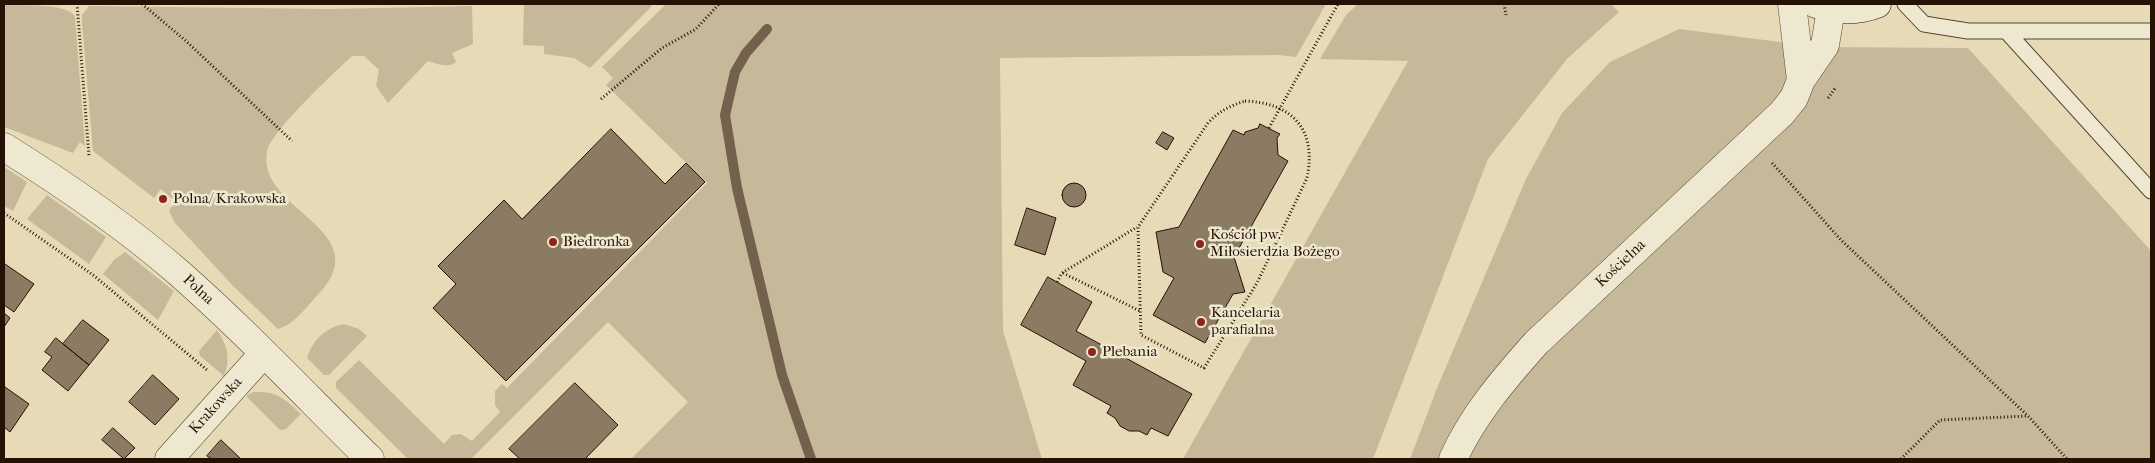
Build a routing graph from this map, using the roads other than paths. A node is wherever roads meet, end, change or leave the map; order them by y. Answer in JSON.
{"nodes":[{"id":1,"x":1792,"y":4,"type":"edge"},
{"id":2,"x":1876,"y":4,"type":"edge"},
{"id":3,"x":1905,"y":4,"type":"edge"},
{"id":4,"x":1824,"y":6,"type":"edge"},
{"id":5,"x":2151,"y":31,"type":"edge"},
{"id":6,"x":2007,"y":32,"type":"junction"},
{"id":7,"x":1800,"y":80,"type":"junction"},
{"id":8,"x":4,"y":147,"type":"edge"},
{"id":9,"x":2151,"y":191,"type":"edge"},
{"id":10,"x":264,"y":353,"type":"junction"},
{"id":11,"x":168,"y":459,"type":"edge"},
{"id":12,"x":370,"y":459,"type":"edge"},
{"id":13,"x":1453,"y":459,"type":"edge"}],
"edges":[{"from":1,"to":7,"type":"street","name":"Kościelna"},
{"from":2,"to":4,"type":"street"},
{"from":3,"to":6,"type":"lane"},
{"from":4,"to":7,"type":"street","name":"Kościelna"},
{"from":5,"to":6,"type":"lane"},
{"from":6,"to":9,"type":"lane"},
{"from":7,"to":13,"type":"street","name":"Kościelna"},
{"from":8,"to":10,"type":"street","name":"Polna"},
{"from":10,"to":11,"type":"street","name":"Krakowska"},
{"from":10,"to":12,"type":"street","name":"Polna"}]}
